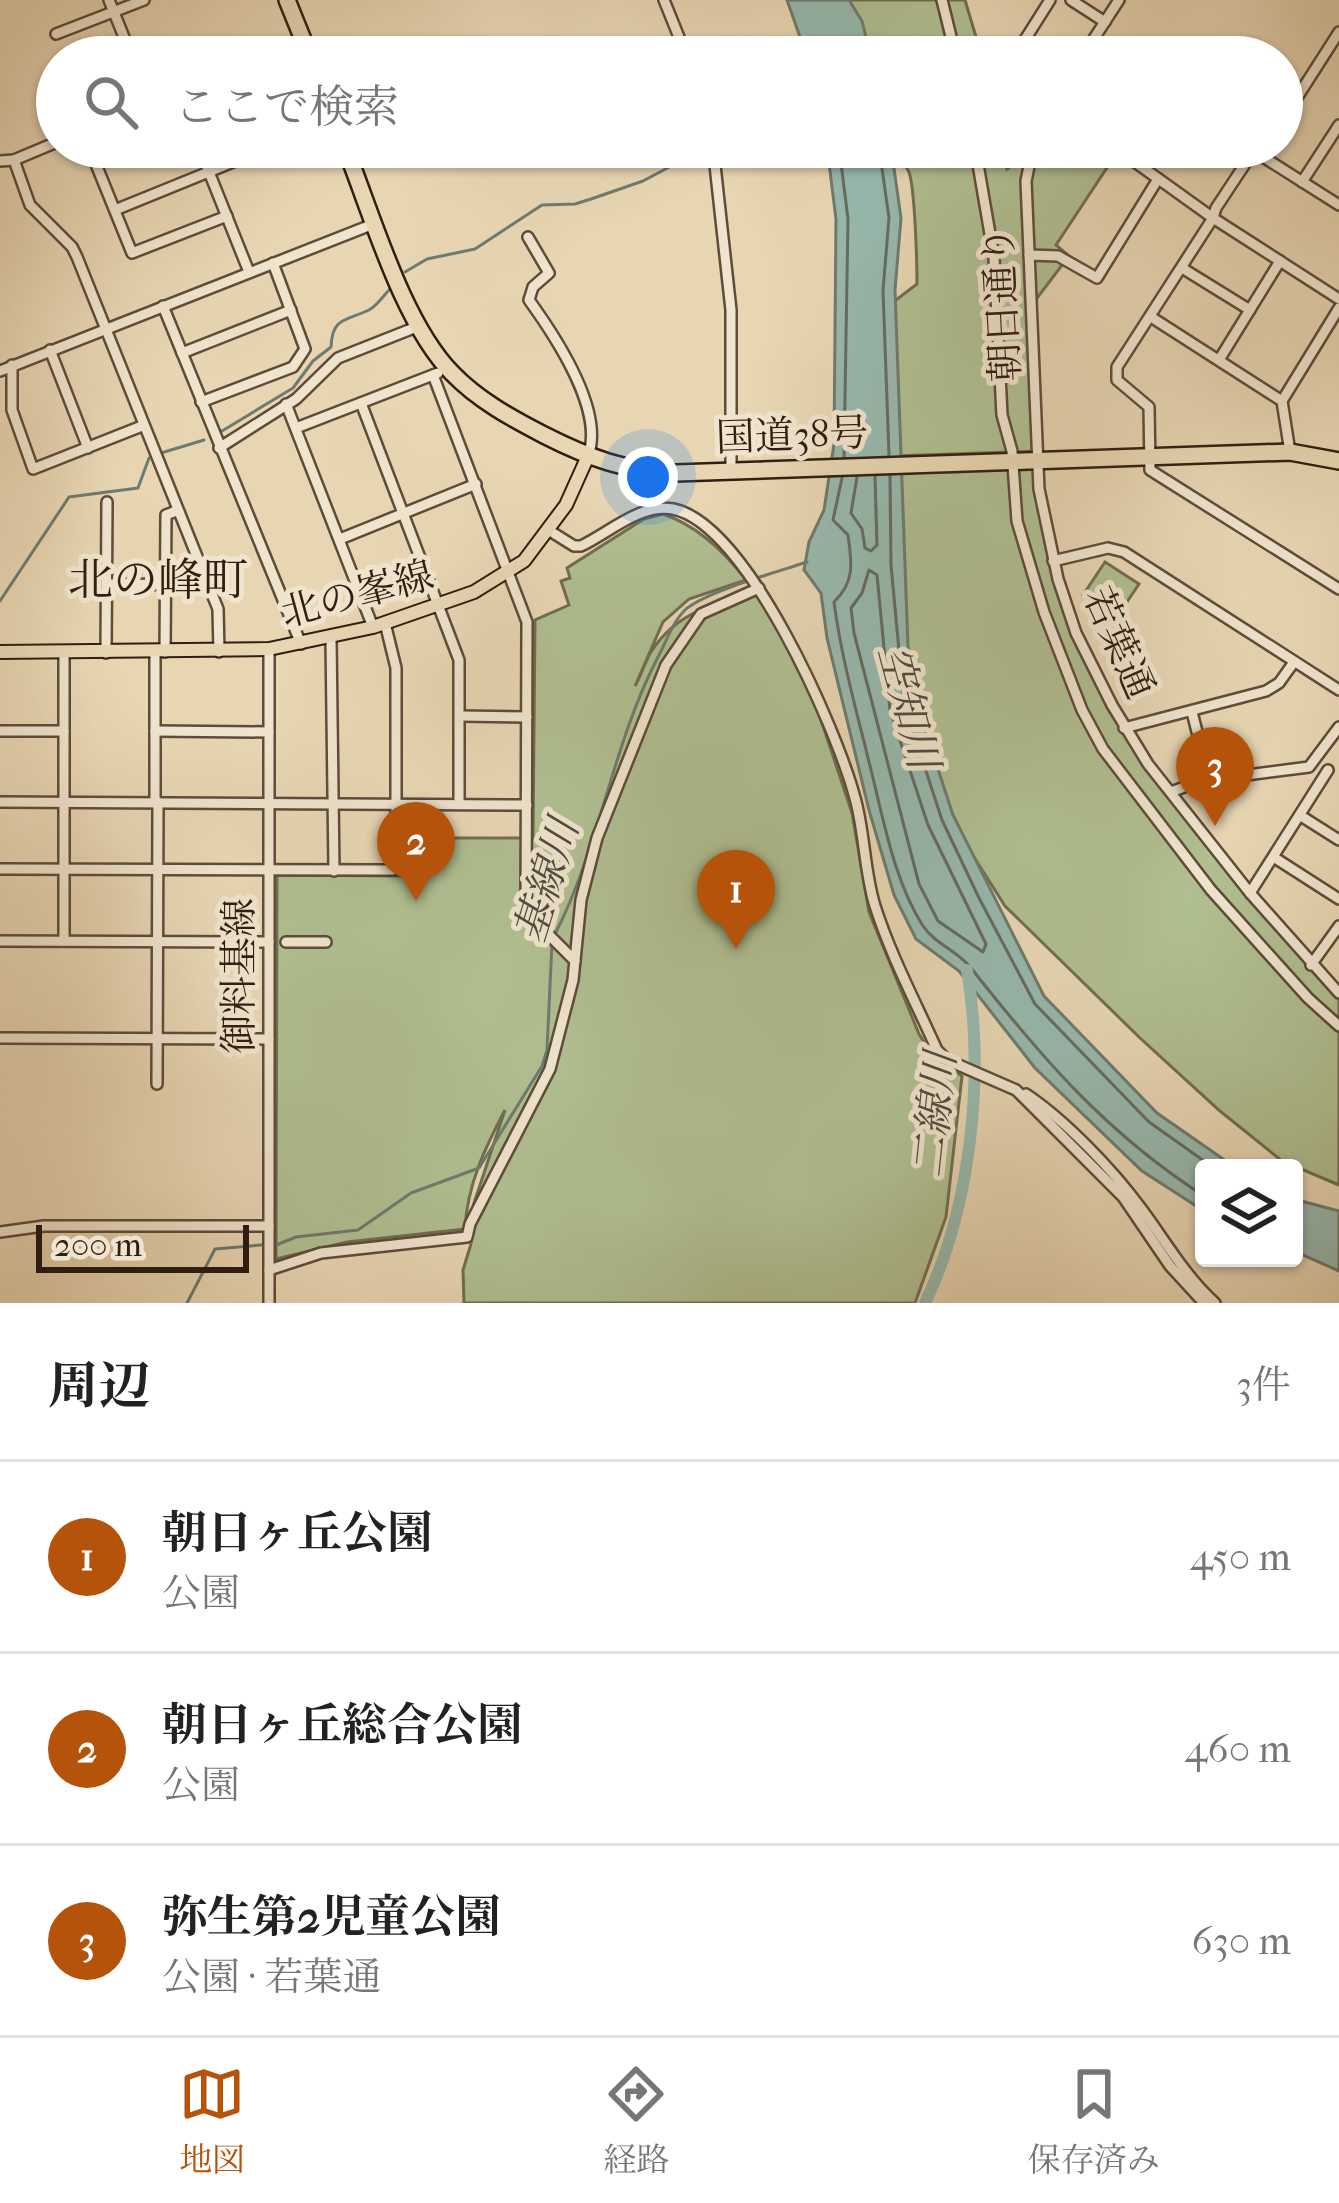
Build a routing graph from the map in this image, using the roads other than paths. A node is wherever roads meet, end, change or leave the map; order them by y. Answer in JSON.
{"nodes":[{"id":1,"x":144,"y":0,"type":"edge"},
{"id":2,"x":286,"y":0,"type":"edge"},
{"id":3,"x":664,"y":0,"type":"edge"},
{"id":4,"x":942,"y":0,"type":"edge"},
{"id":5,"x":1050,"y":0,"type":"edge"},
{"id":6,"x":1070,"y":0,"type":"edge"},
{"id":7,"x":1119,"y":0,"type":"edge"},
{"id":8,"x":111,"y":6,"type":"edge"},
{"id":9,"x":1105,"y":22,"type":"junction"},
{"id":10,"x":1339,"y":32,"type":"edge"},
{"id":11,"x":56,"y":34,"type":"dead end"},
{"id":12,"x":123,"y":36,"type":"edge"},
{"id":13,"x":301,"y":36,"type":"edge"},
{"id":14,"x":679,"y":36,"type":"edge"},
{"id":15,"x":951,"y":36,"type":"edge"},
{"id":16,"x":1027,"y":36,"type":"edge"},
{"id":17,"x":1096,"y":36,"type":"edge"},
{"id":18,"x":1335,"y":47,"type":"edge"},
{"id":19,"x":1303,"y":92,"type":"edge"},
{"id":20,"x":1339,"y":125,"type":"edge"},
{"id":21,"x":36,"y":151,"type":"edge"},
{"id":22,"x":14,"y":160,"type":"junction"},
{"id":23,"x":0,"y":161,"type":"edge"},
{"id":24,"x":98,"y":168,"type":"edge"},
{"id":25,"x":207,"y":168,"type":"edge"},
{"id":26,"x":219,"y":168,"type":"edge"},
{"id":27,"x":353,"y":168,"type":"edge"},
{"id":28,"x":715,"y":168,"type":"edge"},
{"id":29,"x":979,"y":168,"type":"edge"},
{"id":30,"x":1029,"y":168,"type":"edge"},
{"id":31,"x":1143,"y":168,"type":"edge"},
{"id":32,"x":1242,"y":168,"type":"edge"},
{"id":33,"x":1284,"y":168,"type":"edge"},
{"id":34,"x":209,"y":172,"type":"junction"},
{"id":35,"x":1158,"y":179,"type":"junction"},
{"id":36,"x":1302,"y":182,"type":"junction"},
{"id":37,"x":1339,"y":205,"type":"edge"},
{"id":38,"x":115,"y":210,"type":"junction"},
{"id":39,"x":226,"y":216,"type":"junction"},
{"id":40,"x":1214,"y":218,"type":"junction"},
{"id":41,"x":376,"y":224,"type":"junction"},
{"id":42,"x":529,"y":237,"type":"dead end"},
{"id":43,"x":1029,"y":254,"type":"junction"},
{"id":44,"x":1280,"y":261,"type":"junction"},
{"id":45,"x":273,"y":263,"type":"junction"},
{"id":46,"x":1182,"y":268,"type":"junction"},
{"id":47,"x":249,"y":272,"type":"junction"},
{"id":48,"x":1339,"y":303,"type":"edge"},
{"id":49,"x":163,"y":306,"type":"junction"},
{"id":50,"x":290,"y":310,"type":"junction"},
{"id":51,"x":1250,"y":310,"type":"junction"},
{"id":52,"x":1150,"y":317,"type":"junction"},
{"id":53,"x":419,"y":326,"type":"junction"},
{"id":54,"x":105,"y":329,"type":"junction"},
{"id":55,"x":50,"y":350,"type":"junction"},
{"id":56,"x":182,"y":353,"type":"junction"},
{"id":57,"x":1219,"y":360,"type":"junction"},
{"id":58,"x":12,"y":365,"type":"junction"},
{"id":59,"x":0,"y":371,"type":"edge"},
{"id":60,"x":440,"y":372,"type":"junction"},
{"id":61,"x":1282,"y":400,"type":"junction"},
{"id":62,"x":201,"y":402,"type":"junction"},
{"id":63,"x":361,"y":403,"type":"junction"},
{"id":64,"x":286,"y":404,"type":"junction"},
{"id":65,"x":142,"y":426,"type":"junction"},
{"id":66,"x":296,"y":428,"type":"junction"},
{"id":67,"x":88,"y":448,"type":"junction"},
{"id":68,"x":219,"y":448,"type":"junction"},
{"id":69,"x":1290,"y":452,"type":"junction"},
{"id":70,"x":588,"y":456,"type":"junction"},
{"id":71,"x":1149,"y":456,"type":"junction"},
{"id":72,"x":1039,"y":459,"type":"junction"},
{"id":73,"x":1009,"y":460,"type":"junction"},
{"id":74,"x":1339,"y":461,"type":"edge"},
{"id":75,"x":737,"y":469,"type":"junction"},
{"id":76,"x":476,"y":484,"type":"junction"},
{"id":77,"x":107,"y":502,"type":"dead end"},
{"id":78,"x":176,"y":511,"type":"junction"},
{"id":79,"x":405,"y":513,"type":"junction"},
{"id":80,"x":550,"y":530,"type":"junction"},
{"id":81,"x":340,"y":539,"type":"junction"},
{"id":82,"x":1053,"y":561,"type":"junction"},
{"id":83,"x":511,"y":572,"type":"junction"},
{"id":84,"x":106,"y":584,"type":"junction"},
{"id":85,"x":166,"y":585,"type":"junction"},
{"id":86,"x":208,"y":585,"type":"junction"},
{"id":87,"x":759,"y":588,"type":"junction"},
{"id":88,"x":1339,"y":589,"type":"edge"},
{"id":89,"x":440,"y":604,"type":"junction"},
{"id":90,"x":379,"y":625,"type":"junction"},
{"id":91,"x":331,"y":639,"type":"junction"},
{"id":92,"x":302,"y":644,"type":"junction"},
{"id":93,"x":269,"y":650,"type":"junction"},
{"id":94,"x":0,"y":652,"type":"edge"},
{"id":95,"x":64,"y":652,"type":"junction"},
{"id":96,"x":106,"y":652,"type":"junction"},
{"id":97,"x":160,"y":652,"type":"junction"},
{"id":98,"x":218,"y":652,"type":"junction"},
{"id":99,"x":1294,"y":662,"type":"junction"},
{"id":100,"x":1339,"y":690,"type":"edge"},
{"id":101,"x":1192,"y":712,"type":"junction"},
{"id":102,"x":460,"y":716,"type":"junction"},
{"id":103,"x":527,"y":716,"type":"junction"},
{"id":104,"x":1339,"y":727,"type":"edge"},
{"id":105,"x":1124,"y":728,"type":"junction"},
{"id":106,"x":0,"y":730,"type":"edge"},
{"id":107,"x":64,"y":730,"type":"junction"},
{"id":108,"x":155,"y":731,"type":"junction"},
{"id":109,"x":269,"y":732,"type":"junction"},
{"id":110,"x":1315,"y":762,"type":"junction"},
{"id":111,"x":1328,"y":770,"type":"junction"},
{"id":112,"x":1339,"y":778,"type":"edge"},
{"id":113,"x":1209,"y":779,"type":"junction"},
{"id":114,"x":1172,"y":791,"type":"junction"},
{"id":115,"x":0,"y":802,"type":"edge"},
{"id":116,"x":64,"y":802,"type":"junction"},
{"id":117,"x":156,"y":802,"type":"junction"},
{"id":118,"x":269,"y":804,"type":"junction"},
{"id":119,"x":334,"y":804,"type":"junction"},
{"id":120,"x":396,"y":804,"type":"junction"},
{"id":121,"x":459,"y":804,"type":"junction"},
{"id":122,"x":527,"y":805,"type":"junction"},
{"id":123,"x":1301,"y":816,"type":"junction"},
{"id":124,"x":1339,"y":840,"type":"edge"},
{"id":125,"x":1275,"y":858,"type":"junction"},
{"id":126,"x":0,"y":869,"type":"edge"},
{"id":127,"x":64,"y":870,"type":"junction"},
{"id":128,"x":157,"y":870,"type":"junction"},
{"id":129,"x":269,"y":871,"type":"junction"},
{"id":130,"x":334,"y":871,"type":"junction"},
{"id":131,"x":1250,"y":893,"type":"junction"},
{"id":132,"x":1339,"y":899,"type":"edge"},
{"id":133,"x":1339,"y":926,"type":"edge"},
{"id":134,"x":0,"y":941,"type":"edge"},
{"id":135,"x":64,"y":941,"type":"junction"},
{"id":136,"x":157,"y":941,"type":"junction"},
{"id":137,"x":269,"y":942,"type":"junction"},
{"id":138,"x":286,"y":942,"type":"dead end"},
{"id":139,"x":326,"y":942,"type":"dead end"},
{"id":140,"x":1326,"y":947,"type":"junction"},
{"id":141,"x":1339,"y":955,"type":"edge"},
{"id":142,"x":576,"y":962,"type":"junction"},
{"id":143,"x":1311,"y":965,"type":"junction"},
{"id":144,"x":1339,"y":993,"type":"edge"},
{"id":145,"x":1339,"y":1026,"type":"edge"},
{"id":146,"x":0,"y":1038,"type":"edge"},
{"id":147,"x":157,"y":1039,"type":"junction"},
{"id":148,"x":268,"y":1040,"type":"junction"},
{"id":149,"x":157,"y":1084,"type":"dead end"},
{"id":150,"x":1016,"y":1090,"type":"junction"},
{"id":151,"x":268,"y":1226,"type":"junction"},
{"id":152,"x":0,"y":1232,"type":"edge"},
{"id":153,"x":268,"y":1270,"type":"junction"},
{"id":154,"x":268,"y":1303,"type":"edge"},
{"id":155,"x":1204,"y":1303,"type":"edge"},
{"id":156,"x":1215,"y":1303,"type":"edge"}],
"edges":[{"from":1,"to":8,"type":"street"},
{"from":2,"to":13,"type":"highway"},
{"from":3,"to":14,"type":"street"},
{"from":4,"to":15,"type":"street"},
{"from":5,"to":16,"type":"street"},
{"from":6,"to":9,"type":"street"},
{"from":7,"to":9,"type":"street"},
{"from":8,"to":11,"type":"street"},
{"from":8,"to":12,"type":"street"},
{"from":9,"to":17,"type":"street"},
{"from":10,"to":18,"type":"street"},
{"from":18,"to":19,"type":"street"},
{"from":20,"to":36,"type":"street"},
{"from":21,"to":22,"type":"street"},
{"from":22,"to":23,"type":"street"},
{"from":22,"to":54,"type":"street"},
{"from":24,"to":38,"type":"street"},
{"from":25,"to":34,"type":"street"},
{"from":26,"to":34,"type":"street"},
{"from":27,"to":41,"type":"highway","name":"国道38号"},
{"from":28,"to":75,"type":"street"},
{"from":29,"to":73,"type":"street"},
{"from":30,"to":43,"type":"street","name":"朝日通り"},
{"from":31,"to":35,"type":"street"},
{"from":32,"to":40,"type":"street"},
{"from":33,"to":36,"type":"street"},
{"from":34,"to":38,"type":"street"},
{"from":34,"to":39,"type":"street"},
{"from":35,"to":40,"type":"street"},
{"from":35,"to":43,"type":"street"},
{"from":36,"to":37,"type":"street"},
{"from":38,"to":39,"type":"street"},
{"from":39,"to":47,"type":"street"},
{"from":40,"to":44,"type":"street"},
{"from":40,"to":46,"type":"street"},
{"from":41,"to":45,"type":"street"},
{"from":41,"to":53,"type":"highway","name":"国道38号"},
{"from":42,"to":70,"type":"street"},
{"from":43,"to":72,"type":"street","name":"朝日通り"},
{"from":44,"to":48,"type":"street"},
{"from":44,"to":51,"type":"street"},
{"from":45,"to":47,"type":"street"},
{"from":45,"to":50,"type":"street"},
{"from":46,"to":51,"type":"street"},
{"from":46,"to":52,"type":"street"},
{"from":47,"to":49,"type":"street"},
{"from":48,"to":61,"type":"street"},
{"from":49,"to":54,"type":"street"},
{"from":49,"to":56,"type":"street"},
{"from":50,"to":56,"type":"street"},
{"from":50,"to":62,"type":"street"},
{"from":51,"to":57,"type":"street"},
{"from":52,"to":57,"type":"street"},
{"from":52,"to":71,"type":"street"},
{"from":53,"to":60,"type":"highway","name":"国道38号"},
{"from":53,"to":64,"type":"street"},
{"from":54,"to":55,"type":"street"},
{"from":54,"to":65,"type":"street"},
{"from":55,"to":58,"type":"street"},
{"from":55,"to":67,"type":"street"},
{"from":56,"to":62,"type":"street"},
{"from":57,"to":61,"type":"street"},
{"from":58,"to":59,"type":"street"},
{"from":58,"to":67,"type":"street"},
{"from":60,"to":63,"type":"street"},
{"from":60,"to":70,"type":"highway","name":"国道38号"},
{"from":60,"to":76,"type":"street"},
{"from":61,"to":69,"type":"street"},
{"from":62,"to":68,"type":"street"},
{"from":63,"to":66,"type":"street"},
{"from":63,"to":79,"type":"street"},
{"from":64,"to":66,"type":"street"},
{"from":64,"to":68,"type":"street"},
{"from":65,"to":67,"type":"street"},
{"from":65,"to":78,"type":"street"},
{"from":66,"to":81,"type":"street"},
{"from":68,"to":92,"type":"street"},
{"from":69,"to":71,"type":"highway","name":"国道38号"},
{"from":69,"to":74,"type":"highway","name":"国道38号"},
{"from":70,"to":75,"type":"highway","name":"国道38号"},
{"from":70,"to":80,"type":"main road","name":"北の峯線"},
{"from":71,"to":72,"type":"highway","name":"国道38号"},
{"from":71,"to":88,"type":"street"},
{"from":72,"to":73,"type":"highway","name":"国道38号"},
{"from":72,"to":82,"type":"street","name":"若葉通"},
{"from":73,"to":75,"type":"highway","name":"国道38号"},
{"from":73,"to":145,"type":"street"},
{"from":76,"to":79,"type":"street"},
{"from":76,"to":83,"type":"street"},
{"from":77,"to":84,"type":"street"},
{"from":78,"to":85,"type":"street"},
{"from":78,"to":86,"type":"street"},
{"from":79,"to":81,"type":"street"},
{"from":79,"to":89,"type":"street"},
{"from":80,"to":83,"type":"main road","name":"北の峯線"},
{"from":80,"to":87,"type":"street"},
{"from":81,"to":90,"type":"street"},
{"from":82,"to":99,"type":"street"},
{"from":82,"to":105,"type":"street","name":"若葉通"},
{"from":83,"to":89,"type":"main road","name":"北の峯線"},
{"from":83,"to":103,"type":"street"},
{"from":84,"to":85,"type":"street"},
{"from":84,"to":96,"type":"street"},
{"from":85,"to":86,"type":"street"},
{"from":85,"to":97,"type":"street"},
{"from":86,"to":98,"type":"street"},
{"from":87,"to":142,"type":"street"},
{"from":87,"to":150,"type":"street"},
{"from":89,"to":90,"type":"main road","name":"北の峯線"},
{"from":89,"to":102,"type":"street"},
{"from":90,"to":91,"type":"main road","name":"北の峯線"},
{"from":90,"to":120,"type":"street"},
{"from":91,"to":92,"type":"main road","name":"北の峯線"},
{"from":91,"to":119,"type":"street"},
{"from":92,"to":93,"type":"main road","name":"北の峯線"},
{"from":93,"to":98,"type":"main road","name":"北の峯線"},
{"from":93,"to":109,"type":"street","name":"御料基線"},
{"from":94,"to":95,"type":"main road","name":"北の峯線"},
{"from":95,"to":96,"type":"main road","name":"北の峯線"},
{"from":95,"to":107,"type":"street"},
{"from":96,"to":97,"type":"main road","name":"北の峯線"},
{"from":97,"to":98,"type":"main road","name":"北の峯線"},
{"from":97,"to":108,"type":"street"},
{"from":99,"to":100,"type":"street"},
{"from":99,"to":101,"type":"street"},
{"from":101,"to":105,"type":"street"},
{"from":101,"to":113,"type":"street"},
{"from":102,"to":103,"type":"street"},
{"from":102,"to":121,"type":"street"},
{"from":103,"to":122,"type":"street"},
{"from":104,"to":110,"type":"street"},
{"from":105,"to":114,"type":"street","name":"若葉通"},
{"from":106,"to":107,"type":"street"},
{"from":107,"to":116,"type":"street"},
{"from":108,"to":109,"type":"street"},
{"from":108,"to":117,"type":"street"},
{"from":109,"to":118,"type":"street","name":"御料基線"},
{"from":110,"to":111,"type":"street"},
{"from":110,"to":113,"type":"street"},
{"from":111,"to":112,"type":"street"},
{"from":111,"to":123,"type":"street"},
{"from":113,"to":114,"type":"street"},
{"from":114,"to":131,"type":"street","name":"若葉通"},
{"from":115,"to":116,"type":"street"},
{"from":116,"to":117,"type":"street"},
{"from":116,"to":127,"type":"street"},
{"from":117,"to":118,"type":"street"},
{"from":117,"to":128,"type":"street"},
{"from":118,"to":119,"type":"street"},
{"from":118,"to":129,"type":"street","name":"御料基線"},
{"from":119,"to":120,"type":"street"},
{"from":119,"to":130,"type":"street"},
{"from":120,"to":121,"type":"street"},
{"from":120,"to":130,"type":"street"},
{"from":121,"to":122,"type":"street"},
{"from":122,"to":142,"type":"street"},
{"from":123,"to":124,"type":"street"},
{"from":123,"to":125,"type":"street"},
{"from":125,"to":131,"type":"street"},
{"from":125,"to":132,"type":"street"},
{"from":126,"to":127,"type":"street"},
{"from":127,"to":128,"type":"street"},
{"from":127,"to":135,"type":"street"},
{"from":128,"to":129,"type":"street"},
{"from":128,"to":136,"type":"street"},
{"from":129,"to":130,"type":"street"},
{"from":129,"to":137,"type":"street","name":"御料基線"},
{"from":131,"to":143,"type":"street","name":"若葉通"},
{"from":133,"to":140,"type":"street"},
{"from":134,"to":135,"type":"street"},
{"from":135,"to":136,"type":"street"},
{"from":136,"to":137,"type":"street"},
{"from":136,"to":147,"type":"street"},
{"from":137,"to":148,"type":"street","name":"御料基線"},
{"from":138,"to":139,"type":"street"},
{"from":140,"to":141,"type":"street"},
{"from":140,"to":143,"type":"street"},
{"from":142,"to":153,"type":"street"},
{"from":143,"to":144,"type":"street","name":"若葉通"},
{"from":146,"to":147,"type":"street"},
{"from":147,"to":148,"type":"street"},
{"from":147,"to":149,"type":"street"},
{"from":148,"to":151,"type":"street","name":"御料基線"},
{"from":150,"to":155,"type":"street"},
{"from":150,"to":156,"type":"street"},
{"from":151,"to":152,"type":"street"},
{"from":151,"to":153,"type":"street","name":"御料基線"},
{"from":153,"to":154,"type":"street","name":"御料基線"}]}
